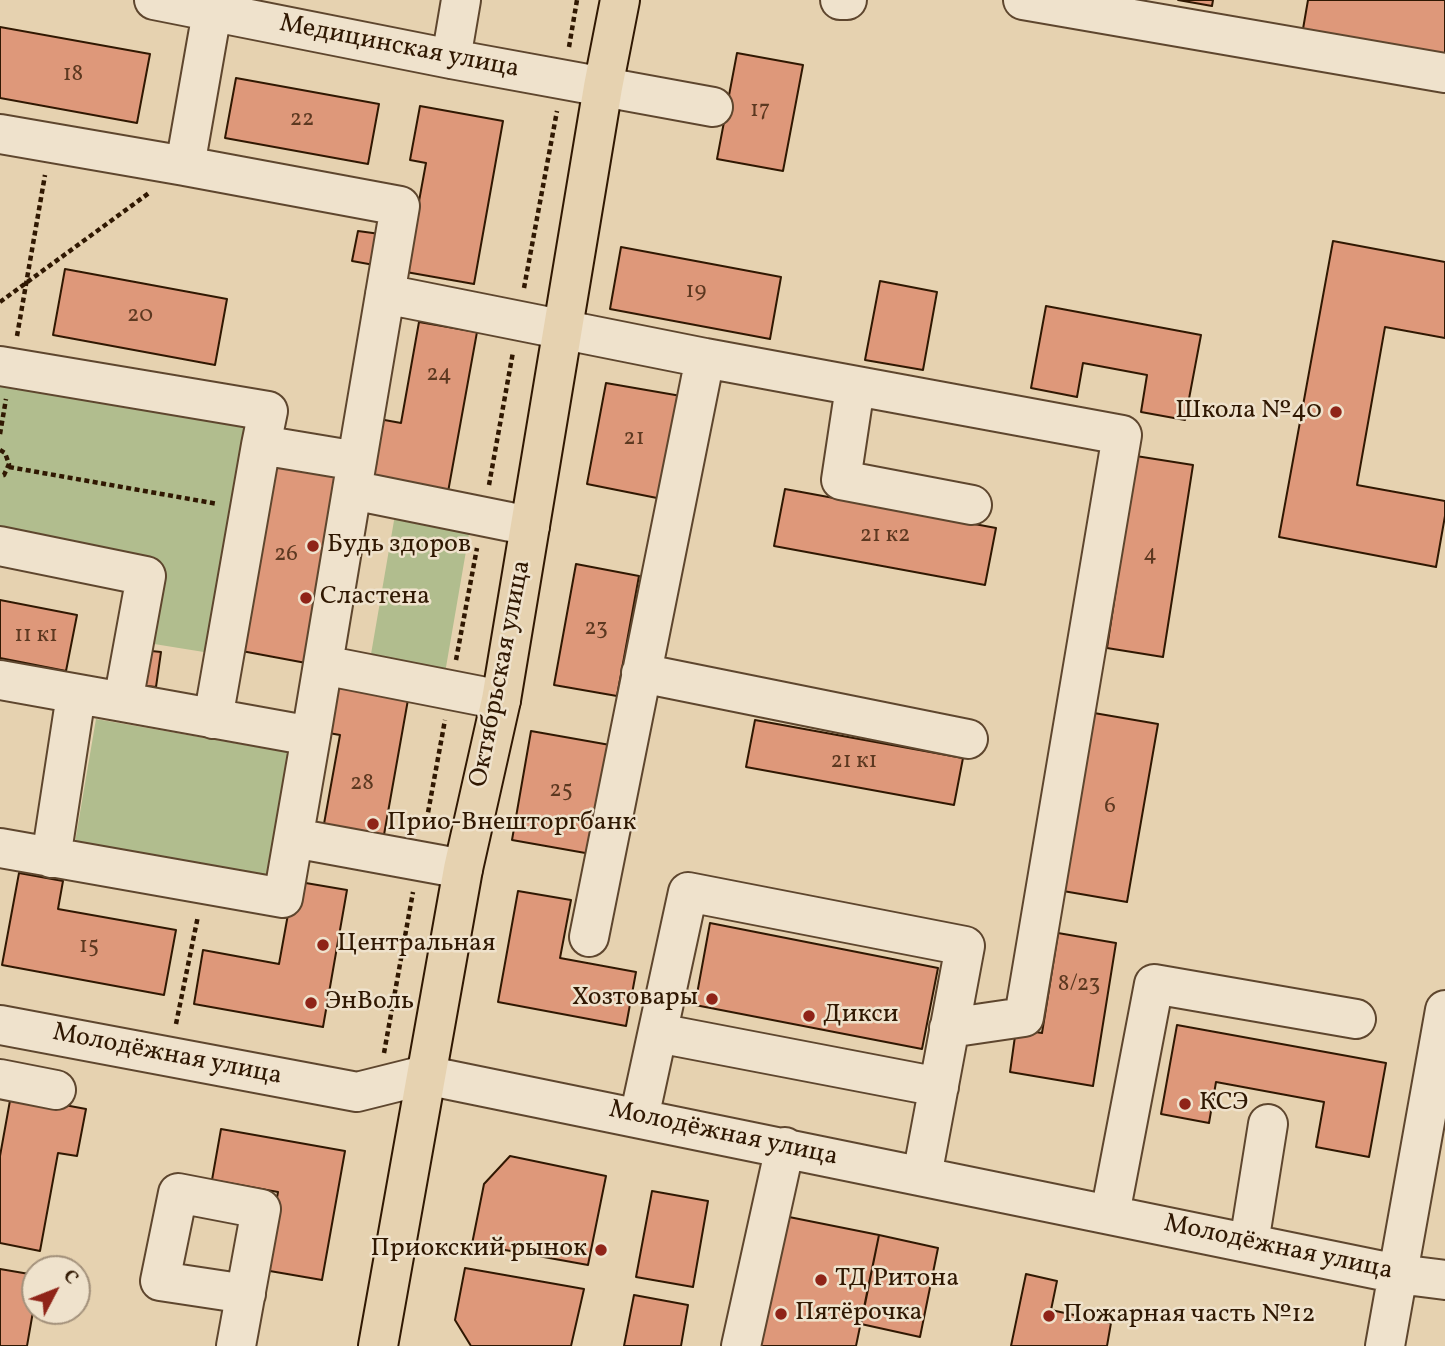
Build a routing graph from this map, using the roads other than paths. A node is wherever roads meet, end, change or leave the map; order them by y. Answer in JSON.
{"nodes":[{"id":1,"x":154,"y":0,"type":"edge"},
{"id":2,"x":461,"y":0,"type":"edge"},
{"id":3,"x":620,"y":0,"type":"edge"},
{"id":4,"x":841,"y":0,"type":"edge"},
{"id":5,"x":847,"y":0,"type":"edge"},
{"id":6,"x":1023,"y":0,"type":"edge"},
{"id":7,"x":212,"y":12,"type":"junction"},
{"id":8,"x":451,"y":59,"type":"junction"},
{"id":9,"x":1445,"y":73,"type":"edge"},
{"id":10,"x":603,"y":87,"type":"junction"},
{"id":11,"x":713,"y":107,"type":"dead end"},
{"id":12,"x":0,"y":134,"type":"edge"},
{"id":13,"x":185,"y":166,"type":"junction"},
{"id":14,"x":385,"y":294,"type":"junction"},
{"id":15,"x":565,"y":329,"type":"junction"},
{"id":16,"x":705,"y":359,"type":"junction"},
{"id":17,"x":6,"y":367,"type":"edge"},
{"id":18,"x":855,"y":387,"type":"junction"},
{"id":19,"x":261,"y":445,"type":"junction"},
{"id":20,"x":355,"y":475,"type":"junction"},
{"id":21,"x":972,"y":505,"type":"dead end"},
{"id":22,"x":530,"y":526,"type":"junction"},
{"id":23,"x":0,"y":546,"type":"edge"},
{"id":24,"x":323,"y":665,"type":"junction"},
{"id":25,"x":641,"y":673,"type":"junction"},
{"id":26,"x":0,"y":680,"type":"edge"},
{"id":27,"x":76,"y":695,"type":"junction"},
{"id":28,"x":501,"y":700,"type":"junction"},
{"id":29,"x":123,"y":702,"type":"junction"},
{"id":30,"x":214,"y":719,"type":"junction"},
{"id":31,"x":311,"y":736,"type":"junction"},
{"id":32,"x":968,"y":739,"type":"dead end"},
{"id":33,"x":294,"y":838,"type":"junction"},
{"id":34,"x":0,"y":848,"type":"edge"},
{"id":35,"x":51,"y":858,"type":"junction"},
{"id":36,"x":463,"y":869,"type":"junction"},
{"id":37,"x":589,"y":937,"type":"dead end"},
{"id":38,"x":1445,"y":1010,"type":"edge"},
{"id":39,"x":1356,"y":1019,"type":"dead end"},
{"id":40,"x":0,"y":1025,"type":"edge"},
{"id":41,"x":950,"y":1028,"type":"junction"},
{"id":42,"x":658,"y":1033,"type":"junction"},
{"id":43,"x":425,"y":1075,"type":"junction"},
{"id":44,"x":0,"y":1079,"type":"edge"},
{"id":45,"x":939,"y":1087,"type":"junction"},
{"id":46,"x":56,"y":1090,"type":"dead end"},
{"id":47,"x":639,"y":1118,"type":"junction"},
{"id":48,"x":1268,"y":1124,"type":"dead end"},
{"id":49,"x":785,"y":1147,"type":"junction"},
{"id":50,"x":922,"y":1176,"type":"junction"},
{"id":51,"x":1111,"y":1214,"type":"junction"},
{"id":52,"x":1249,"y":1243,"type":"junction"},
{"id":53,"x":1398,"y":1274,"type":"junction"},
{"id":54,"x":1445,"y":1280,"type":"edge"},
{"id":55,"x":246,"y":1294,"type":"dead end"},
{"id":56,"x":236,"y":1346,"type":"edge"},
{"id":57,"x":379,"y":1346,"type":"edge"},
{"id":58,"x":741,"y":1346,"type":"edge"},
{"id":59,"x":1385,"y":1346,"type":"edge"}],
"edges":[{"from":1,"to":7,"type":"street","name":"Медицинская улица"},
{"from":2,"to":8,"type":"street"},
{"from":3,"to":10,"type":"main road","name":"Октябрьская улица"},
{"from":4,"to":5,"type":"street"},
{"from":6,"to":9,"type":"street"},
{"from":7,"to":8,"type":"street","name":"Медицинская улица"},
{"from":7,"to":13,"type":"street"},
{"from":8,"to":10,"type":"street","name":"Медицинская улица"},
{"from":10,"to":11,"type":"street","name":"Медицинская улица"},
{"from":10,"to":15,"type":"main road","name":"Октябрьская улица"},
{"from":12,"to":13,"type":"street"},
{"from":13,"to":14,"type":"street"},
{"from":14,"to":15,"type":"street"},
{"from":14,"to":20,"type":"street"},
{"from":15,"to":16,"type":"street"},
{"from":15,"to":22,"type":"main road","name":"Октябрьская улица"},
{"from":16,"to":18,"type":"street"},
{"from":16,"to":25,"type":"street"},
{"from":17,"to":19,"type":"street"},
{"from":18,"to":21,"type":"street"},
{"from":18,"to":41,"type":"street"},
{"from":19,"to":20,"type":"street"},
{"from":19,"to":30,"type":"street"},
{"from":20,"to":22,"type":"street"},
{"from":20,"to":24,"type":"street"},
{"from":22,"to":28,"type":"main road","name":"Октябрьская улица"},
{"from":23,"to":29,"type":"street"},
{"from":24,"to":28,"type":"street"},
{"from":24,"to":31,"type":"street"},
{"from":25,"to":32,"type":"street"},
{"from":25,"to":37,"type":"street"},
{"from":26,"to":27,"type":"street"},
{"from":27,"to":29,"type":"street"},
{"from":27,"to":35,"type":"street"},
{"from":28,"to":36,"type":"main road","name":"Октябрьская улица"},
{"from":29,"to":30,"type":"street"},
{"from":30,"to":31,"type":"street"},
{"from":31,"to":33,"type":"street"},
{"from":33,"to":35,"type":"street"},
{"from":33,"to":36,"type":"street"},
{"from":34,"to":35,"type":"street"},
{"from":36,"to":43,"type":"main road","name":"Октябрьская улица"},
{"from":38,"to":53,"type":"street"},
{"from":39,"to":51,"type":"street"},
{"from":40,"to":43,"type":"street","name":"Молодёжная улица"},
{"from":41,"to":42,"type":"street"},
{"from":41,"to":45,"type":"street"},
{"from":42,"to":45,"type":"street"},
{"from":42,"to":47,"type":"street"},
{"from":43,"to":47,"type":"street","name":"Молодёжная улица"},
{"from":43,"to":57,"type":"main road","name":"Октябрьская улица"},
{"from":44,"to":46,"type":"street"},
{"from":45,"to":50,"type":"street"},
{"from":47,"to":49,"type":"street","name":"Молодёжная улица"},
{"from":48,"to":52,"type":"street"},
{"from":49,"to":50,"type":"street","name":"Молодёжная улица"},
{"from":49,"to":58,"type":"street"},
{"from":50,"to":51,"type":"street","name":"Молодёжная улица"},
{"from":51,"to":52,"type":"street","name":"Молодёжная улица"},
{"from":52,"to":53,"type":"street","name":"Молодёжная улица"},
{"from":53,"to":54,"type":"street","name":"Молодёжная улица"},
{"from":53,"to":59,"type":"street"},
{"from":55,"to":56,"type":"street"}]}
